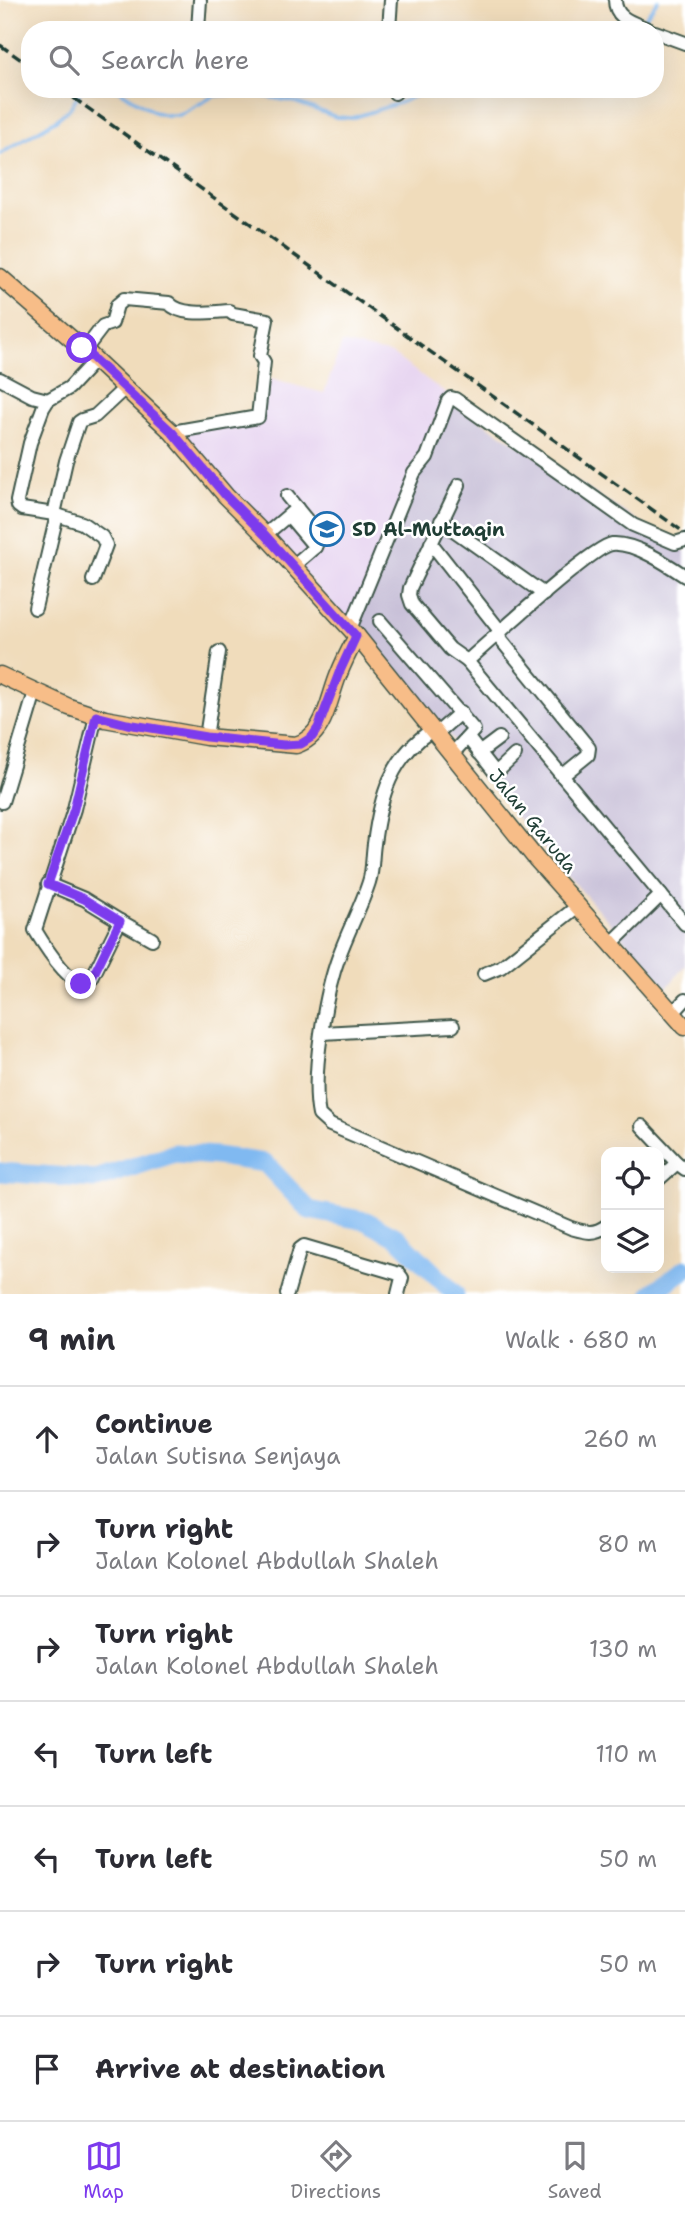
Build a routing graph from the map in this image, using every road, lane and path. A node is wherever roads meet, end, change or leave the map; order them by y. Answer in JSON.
{"nodes":[{"id":1,"x":200,"y":0,"type":"edge"},
{"id":2,"x":391,"y":0,"type":"edge"},
{"id":3,"x":615,"y":0,"type":"edge"},
{"id":4,"x":199,"y":21,"type":"edge"},
{"id":5,"x":390,"y":21,"type":"edge"},
{"id":6,"x":633,"y":21,"type":"edge"},
{"id":7,"x":664,"y":35,"type":"edge"},
{"id":8,"x":685,"y":43,"type":"edge"},
{"id":9,"x":0,"y":276,"type":"edge"},
{"id":10,"x":90,"y":356,"type":"junction"},
{"id":11,"x":0,"y":379,"type":"edge"},
{"id":12,"x":125,"y":388,"type":"junction"},
{"id":13,"x":48,"y":400,"type":"junction"},
{"id":14,"x":172,"y":432,"type":"junction"},
{"id":15,"x":459,"y":485,"type":"dead end"},
{"id":16,"x":287,"y":496,"type":"dead end"},
{"id":17,"x":293,"y":512,"type":"junction"},
{"id":18,"x":56,"y":515,"type":"junction"},
{"id":19,"x":441,"y":521,"type":"junction"},
{"id":20,"x":265,"y":535,"type":"junction"},
{"id":21,"x":685,"y":540,"type":"edge"},
{"id":22,"x":431,"y":543,"type":"junction"},
{"id":23,"x":293,"y":566,"type":"junction"},
{"id":24,"x":685,"y":576,"type":"edge"},
{"id":25,"x":93,"y":580,"type":"dead end"},
{"id":26,"x":544,"y":594,"type":"junction"},
{"id":27,"x":35,"y":608,"type":"dead end"},
{"id":28,"x":380,"y":621,"type":"dead end"},
{"id":29,"x":353,"y":632,"type":"junction"},
{"id":30,"x":499,"y":634,"type":"junction"},
{"id":31,"x":219,"y":652,"type":"dead end"},
{"id":32,"x":467,"y":661,"type":"junction"},
{"id":33,"x":0,"y":675,"type":"edge"},
{"id":34,"x":35,"y":692,"type":"junction"},
{"id":35,"x":461,"y":712,"type":"junction"},
{"id":36,"x":96,"y":716,"type":"junction"},
{"id":37,"x":434,"y":732,"type":"junction"},
{"id":38,"x":206,"y":737,"type":"junction"},
{"id":39,"x":468,"y":738,"type":"junction"},
{"id":40,"x":499,"y":738,"type":"dead end"},
{"id":41,"x":479,"y":753,"type":"junction"},
{"id":42,"x":452,"y":754,"type":"junction"},
{"id":43,"x":515,"y":755,"type":"dead end"},
{"id":44,"x":562,"y":776,"type":"junction"},
{"id":45,"x":2,"y":802,"type":"dead end"},
{"id":46,"x":48,"y":884,"type":"junction"},
{"id":47,"x":661,"y":895,"type":"junction"},
{"id":48,"x":578,"y":906,"type":"junction"},
{"id":49,"x":120,"y":921,"type":"junction"},
{"id":50,"x":685,"y":924,"type":"edge"},
{"id":51,"x":152,"y":939,"type":"dead end"},
{"id":52,"x":611,"y":944,"type":"junction"},
{"id":53,"x":484,"y":974,"type":"dead end"},
{"id":54,"x":685,"y":1000,"type":"edge"},
{"id":55,"x":673,"y":1013,"type":"junction"},
{"id":56,"x":453,"y":1026,"type":"dead end"},
{"id":57,"x":685,"y":1027,"type":"edge"},
{"id":58,"x":322,"y":1033,"type":"junction"},
{"id":59,"x":642,"y":1126,"type":"dead end"},
{"id":60,"x":681,"y":1166,"type":"edge"},
{"id":61,"x":664,"y":1177,"type":"edge"},
{"id":62,"x":601,"y":1230,"type":"edge"},
{"id":63,"x":287,"y":1294,"type":"edge"},
{"id":64,"x":398,"y":1294,"type":"edge"}],
"edges":[{"from":1,"to":4,"type":"street"},
{"from":2,"to":5,"type":"street"},
{"from":3,"to":6,"type":"street"},
{"from":7,"to":8,"type":"street"},
{"from":9,"to":10,"type":"main road","name":"Jalan Garuda"},
{"from":10,"to":12,"type":"main road","name":"Jalan Garuda"},
{"from":10,"to":13,"type":"street"},
{"from":10,"to":14,"type":"street"},
{"from":11,"to":13,"type":"street"},
{"from":12,"to":14,"type":"main road","name":"Jalan Garuda"},
{"from":12,"to":18,"type":"street"},
{"from":13,"to":18,"type":"street"},
{"from":14,"to":20,"type":"main road","name":"Jalan Garuda"},
{"from":15,"to":19,"type":"street"},
{"from":16,"to":17,"type":"street"},
{"from":17,"to":20,"type":"street"},
{"from":17,"to":23,"type":"street"},
{"from":18,"to":25,"type":"street"},
{"from":18,"to":27,"type":"street"},
{"from":19,"to":22,"type":"street"},
{"from":19,"to":26,"type":"street"},
{"from":20,"to":23,"type":"main road","name":"Jalan Garuda"},
{"from":21,"to":29,"type":"street"},
{"from":22,"to":30,"type":"street"},
{"from":22,"to":32,"type":"street"},
{"from":23,"to":29,"type":"main road","name":"Jalan Garuda"},
{"from":24,"to":26,"type":"street"},
{"from":26,"to":30,"type":"street"},
{"from":28,"to":35,"type":"street"},
{"from":29,"to":37,"type":"main road","name":"Jalan Garuda"},
{"from":29,"to":38,"type":"main road"},
{"from":30,"to":32,"type":"street"},
{"from":30,"to":44,"type":"street"},
{"from":31,"to":38,"type":"street"},
{"from":32,"to":44,"type":"street"},
{"from":33,"to":34,"type":"main road"},
{"from":34,"to":36,"type":"main road"},
{"from":34,"to":45,"type":"street"},
{"from":35,"to":37,"type":"street"},
{"from":35,"to":39,"type":"street"},
{"from":36,"to":38,"type":"main road"},
{"from":36,"to":46,"type":"street"},
{"from":37,"to":42,"type":"main road","name":"Jalan Garuda"},
{"from":37,"to":58,"type":"street"},
{"from":39,"to":41,"type":"street"},
{"from":39,"to":42,"type":"street"},
{"from":40,"to":41,"type":"street"},
{"from":41,"to":43,"type":"street"},
{"from":42,"to":48,"type":"main road","name":"Jalan Garuda"},
{"from":44,"to":47,"type":"street"},
{"from":46,"to":49,"type":"street"},
{"from":46,"to":49,"type":"street"},
{"from":47,"to":50,"type":"street"},
{"from":47,"to":52,"type":"street"},
{"from":48,"to":52,"type":"main road","name":"Jalan Garuda"},
{"from":48,"to":53,"type":"street"},
{"from":49,"to":51,"type":"street"},
{"from":52,"to":55,"type":"main road","name":"Jalan Garuda"},
{"from":54,"to":55,"type":"street"},
{"from":55,"to":57,"type":"main road","name":"Jalan Garuda"},
{"from":56,"to":58,"type":"street"},
{"from":58,"to":62,"type":"street"},
{"from":59,"to":60,"type":"street"},
{"from":60,"to":61,"type":"street"},
{"from":63,"to":64,"type":"street"}]}
